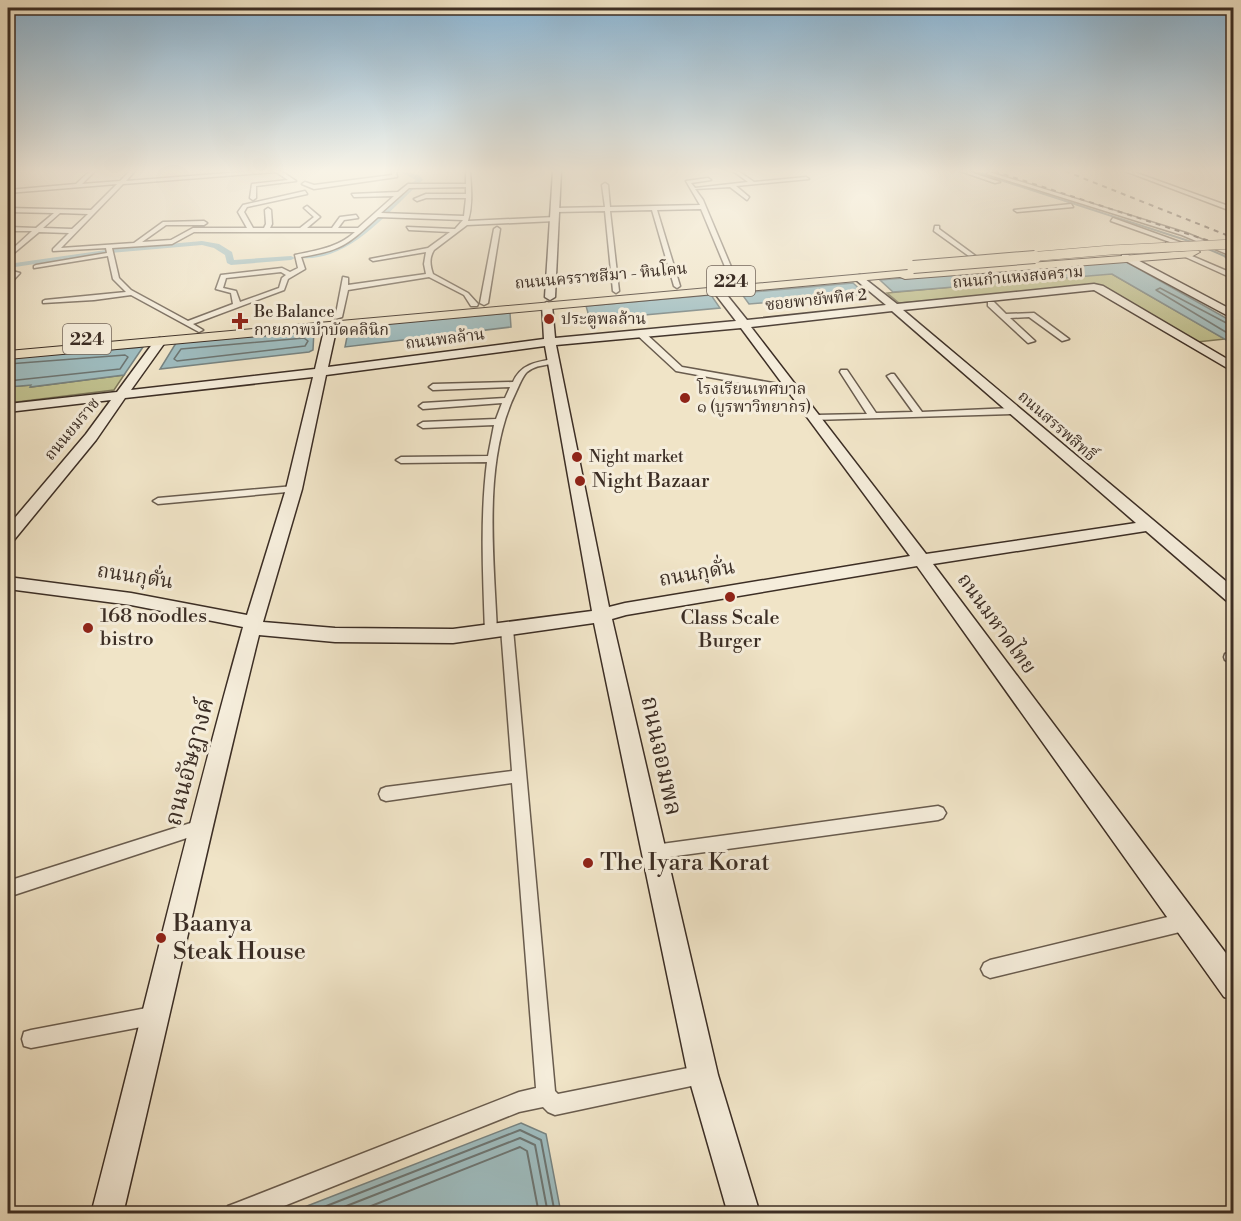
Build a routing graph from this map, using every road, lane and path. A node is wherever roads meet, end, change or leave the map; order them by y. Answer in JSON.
{"nodes":[{"id":1,"x":38,"y":228,"type":"edge"},
{"id":2,"x":78,"y":228,"type":"edge"},
{"id":3,"x":159,"y":228,"type":"edge"},
{"id":4,"x":213,"y":228,"type":"edge"},
{"id":5,"x":363,"y":228,"type":"edge"},
{"id":6,"x":410,"y":228,"type":"dead end"},
{"id":7,"x":459,"y":228,"type":"edge"},
{"id":8,"x":554,"y":228,"type":"edge"},
{"id":9,"x":608,"y":228,"type":"edge"},
{"id":10,"x":660,"y":228,"type":"edge"},
{"id":11,"x":709,"y":228,"type":"edge"},
{"id":12,"x":937,"y":228,"type":"edge"},
{"id":13,"x":1127,"y":228,"type":"edge"},
{"id":14,"x":1165,"y":228,"type":"edge"},
{"id":15,"x":8,"y":229,"type":"edge"},
{"id":16,"x":302,"y":229,"type":"joint"},
{"id":17,"x":497,"y":229,"type":"dead end"},
{"id":18,"x":36,"y":230,"type":"junction"},
{"id":19,"x":215,"y":230,"type":"junction"},
{"id":20,"x":251,"y":230,"type":"joint"},
{"id":21,"x":266,"y":230,"type":"joint"},
{"id":22,"x":334,"y":230,"type":"joint"},
{"id":23,"x":361,"y":230,"type":"junction"},
{"id":24,"x":75,"y":231,"type":"junction"},
{"id":25,"x":456,"y":231,"type":"junction"},
{"id":26,"x":180,"y":237,"type":"junction"},
{"id":27,"x":220,"y":238,"type":"dead end"},
{"id":28,"x":137,"y":243,"type":"junction"},
{"id":29,"x":109,"y":246,"type":"junction"},
{"id":30,"x":1233,"y":246,"type":"edge"},
{"id":31,"x":429,"y":250,"type":"junction"},
{"id":32,"x":1183,"y":250,"type":"junction"},
{"id":33,"x":110,"y":254,"type":"junction"},
{"id":34,"x":1233,"y":255,"type":"edge"},
{"id":35,"x":8,"y":256,"type":"edge"},
{"id":36,"x":1125,"y":257,"type":"junction"},
{"id":37,"x":975,"y":258,"type":"junction"},
{"id":38,"x":374,"y":259,"type":"dead end"},
{"id":39,"x":36,"y":267,"type":"dead end"},
{"id":40,"x":8,"y":272,"type":"edge"},
{"id":41,"x":290,"y":275,"type":"junction"},
{"id":42,"x":430,"y":275,"type":"junction"},
{"id":43,"x":864,"y":275,"type":"junction"},
{"id":44,"x":345,"y":278,"type":"dead end"},
{"id":45,"x":1233,"y":278,"type":"edge"},
{"id":46,"x":8,"y":284,"type":"edge"},
{"id":47,"x":677,"y":286,"type":"junction"},
{"id":48,"x":726,"y":286,"type":"junction"},
{"id":49,"x":345,"y":288,"type":"junction"},
{"id":50,"x":616,"y":291,"type":"junction"},
{"id":51,"x":131,"y":293,"type":"junction"},
{"id":52,"x":549,"y":301,"type":"junction"},
{"id":53,"x":45,"y":302,"type":"dead end"},
{"id":54,"x":479,"y":303,"type":"junction"},
{"id":55,"x":991,"y":304,"type":"dead end"},
{"id":56,"x":237,"y":305,"type":"junction"},
{"id":57,"x":892,"y":307,"type":"junction"},
{"id":58,"x":1004,"y":316,"type":"junction"},
{"id":59,"x":1233,"y":316,"type":"edge"},
{"id":60,"x":334,"y":320,"type":"junction"},
{"id":61,"x":744,"y":323,"type":"junction"},
{"id":62,"x":194,"y":326,"type":"junction"},
{"id":63,"x":640,"y":333,"type":"junction"},
{"id":64,"x":163,"y":337,"type":"junction"},
{"id":65,"x":1065,"y":339,"type":"dead end"},
{"id":66,"x":1031,"y":341,"type":"dead end"},
{"id":67,"x":8,"y":345,"type":"edge"},
{"id":68,"x":552,"y":352,"type":"junction"},
{"id":69,"x":8,"y":354,"type":"edge"},
{"id":70,"x":1233,"y":368,"type":"edge"},
{"id":71,"x":321,"y":372,"type":"junction"},
{"id":72,"x":844,"y":372,"type":"dead end"},
{"id":73,"x":891,"y":376,"type":"dead end"},
{"id":74,"x":516,"y":384,"type":"junction"},
{"id":75,"x":433,"y":387,"type":"dead end"},
{"id":76,"x":796,"y":390,"type":"junction"},
{"id":77,"x":124,"y":394,"type":"junction"},
{"id":78,"x":508,"y":400,"type":"junction"},
{"id":79,"x":423,"y":406,"type":"dead end"},
{"id":80,"x":8,"y":408,"type":"edge"},
{"id":81,"x":1012,"y":411,"type":"junction"},
{"id":82,"x":919,"y":414,"type":"junction"},
{"id":83,"x":873,"y":416,"type":"junction"},
{"id":84,"x":816,"y":418,"type":"junction"},
{"id":85,"x":499,"y":422,"type":"junction"},
{"id":86,"x":423,"y":425,"type":"dead end"},
{"id":87,"x":493,"y":459,"type":"junction"},
{"id":88,"x":401,"y":460,"type":"dead end"},
{"id":89,"x":294,"y":489,"type":"junction"},
{"id":90,"x":158,"y":501,"type":"dead end"},
{"id":91,"x":1147,"y":526,"type":"junction"},
{"id":92,"x":8,"y":536,"type":"edge"},
{"id":93,"x":922,"y":560,"type":"junction"},
{"id":94,"x":8,"y":583,"type":"edge"},
{"id":95,"x":1233,"y":598,"type":"edge"},
{"id":96,"x":602,"y":616,"type":"junction"},
{"id":97,"x":253,"y":626,"type":"junction"},
{"id":98,"x":499,"y":630,"type":"junction"},
{"id":99,"x":519,"y":776,"type":"junction"},
{"id":100,"x":386,"y":794,"type":"dead end"},
{"id":101,"x":938,"y":813,"type":"dead end"},
{"id":102,"x":200,"y":827,"type":"junction"},
{"id":103,"x":654,"y":852,"type":"junction"},
{"id":104,"x":8,"y":889,"type":"edge"},
{"id":105,"x":1184,"y":922,"type":"junction"},
{"id":106,"x":990,"y":969,"type":"dead end"},
{"id":107,"x":1233,"y":987,"type":"edge"},
{"id":108,"x":157,"y":1015,"type":"junction"},
{"id":109,"x":31,"y":1039,"type":"dead end"},
{"id":110,"x":703,"y":1075,"type":"junction"},
{"id":111,"x":546,"y":1096,"type":"junction"},
{"id":112,"x":107,"y":1214,"type":"edge"},
{"id":113,"x":236,"y":1214,"type":"edge"},
{"id":114,"x":744,"y":1214,"type":"edge"}],
"edges":[{"from":1,"to":18,"type":"street"},
{"from":2,"to":24,"type":"street"},
{"from":3,"to":28,"type":"street"},
{"from":4,"to":19,"type":"street"},
{"from":5,"to":23,"type":"street"},
{"from":6,"to":25,"type":"street"},
{"from":7,"to":25,"type":"street"},
{"from":8,"to":52,"type":"street","name":"ถนนจอมพล"},
{"from":9,"to":50,"type":"street"},
{"from":10,"to":47,"type":"street"},
{"from":11,"to":48,"type":"street"},
{"from":12,"to":37,"type":"street"},
{"from":13,"to":32,"type":"street"},
{"from":14,"to":34,"type":"street"},
{"from":15,"to":18,"type":"street"},
{"from":16,"to":21,"type":"street"},
{"from":16,"to":22,"type":"street"},
{"from":17,"to":54,"type":"street"},
{"from":18,"to":24,"type":"street"},
{"from":18,"to":35,"type":"street"},
{"from":19,"to":20,"type":"street"},
{"from":19,"to":26,"type":"street"},
{"from":20,"to":21,"type":"street"},
{"from":22,"to":23,"type":"street"},
{"from":23,"to":41,"type":"street"},
{"from":24,"to":29,"type":"street"},
{"from":25,"to":31,"type":"street"},
{"from":26,"to":27,"type":"street"},
{"from":26,"to":28,"type":"street"},
{"from":28,"to":29,"type":"street"},
{"from":29,"to":33,"type":"street"},
{"from":30,"to":43,"type":"main road","bridge":true},
{"from":31,"to":38,"type":"street"},
{"from":31,"to":42,"type":"street"},
{"from":32,"to":36,"type":"main road"},
{"from":32,"to":37,"type":"main road"},
{"from":32,"to":45,"type":"street"},
{"from":33,"to":39,"type":"street"},
{"from":33,"to":51,"type":"street"},
{"from":36,"to":43,"type":"main road"},
{"from":36,"to":59,"type":"street"},
{"from":37,"to":43,"type":"main road"},
{"from":40,"to":46,"type":"street"},
{"from":41,"to":56,"type":"street"},
{"from":41,"to":56,"type":"street"},
{"from":42,"to":49,"type":"street"},
{"from":42,"to":54,"type":"street"},
{"from":43,"to":48,"type":"main road"},
{"from":43,"to":48,"type":"main road","name":"ถนนนครราชสีมา - หินโคน","number":"224"},
{"from":43,"to":57,"type":"street","name":"ถนนสรรพสิทธิ์"},
{"from":44,"to":49,"type":"street"},
{"from":47,"to":48,"type":"main road","name":"ถนนนครราชสีมา - หินโคน","number":"224"},
{"from":47,"to":50,"type":"main road","name":"ถนนนครราชสีมา - หินโคน","number":"224"},
{"from":48,"to":52,"type":"main road"},
{"from":48,"to":61,"type":"street","name":"ถนนมหาดไทย"},
{"from":49,"to":60,"type":"street"},
{"from":50,"to":52,"type":"main road","name":"ถนนนครราชสีมา - หินโคน","number":"224"},
{"from":51,"to":53,"type":"street"},
{"from":51,"to":62,"type":"street"},
{"from":52,"to":54,"type":"main road","name":"ถนนนครราชสีมา - หินโคน","number":"224"},
{"from":52,"to":60,"type":"main road"},
{"from":52,"to":68,"type":"street","name":"ถนนจอมพล"},
{"from":54,"to":60,"type":"main road","name":"ถนนนครราชสีมา - หินโคน","number":"224"},
{"from":55,"to":58,"type":"street"},
{"from":56,"to":62,"type":"street"},
{"from":57,"to":61,"type":"street","name":"ซอยพายัพทิศ 2"},
{"from":57,"to":70,"type":"street","name":"ถนนกำแหงสงคราม"},
{"from":57,"to":81,"type":"street","name":"ถนนสรรพสิทธิ์"},
{"from":58,"to":65,"type":"street"},
{"from":58,"to":66,"type":"street"},
{"from":60,"to":62,"type":"main road","name":"ถนนนครราชสีมา - หินโคน","number":"224"},
{"from":60,"to":64,"type":"main road"},
{"from":60,"to":71,"type":"street","name":"ถนนอัษฎางค์"},
{"from":61,"to":63,"type":"street","name":"ถนนพลล้าน"},
{"from":61,"to":76,"type":"street","name":"ถนนมหาดไทย"},
{"from":62,"to":64,"type":"main road","name":"ถนนนครราชสีมา - หินโคน","number":"224"},
{"from":63,"to":68,"type":"street","name":"ถนนพลล้าน"},
{"from":63,"to":76,"type":"street"},
{"from":64,"to":67,"type":"main road","name":"ถนนนครราชสีมา - หินโคน","number":"224"},
{"from":64,"to":69,"type":"main road"},
{"from":64,"to":77,"type":"street","name":"ถนนยมราช"},
{"from":68,"to":71,"type":"street","name":"ถนนพลล้าน"},
{"from":68,"to":74,"type":"street"},
{"from":68,"to":96,"type":"street","name":"ถนนจอมพล"},
{"from":71,"to":77,"type":"street","name":"ถนนพลล้าน"},
{"from":71,"to":89,"type":"street","name":"ถนนอัษฎางค์"},
{"from":72,"to":83,"type":"street"},
{"from":73,"to":82,"type":"street"},
{"from":74,"to":75,"type":"street"},
{"from":74,"to":78,"type":"street"},
{"from":76,"to":84,"type":"street","name":"ถนนมหาดไทย"},
{"from":77,"to":80,"type":"street","name":"ถนนพลล้าน"},
{"from":77,"to":92,"type":"street","name":"ถนนยมราช"},
{"from":78,"to":79,"type":"street"},
{"from":78,"to":85,"type":"street"},
{"from":81,"to":82,"type":"street"},
{"from":81,"to":91,"type":"street","name":"ถนนสรรพสิทธิ์"},
{"from":82,"to":83,"type":"street"},
{"from":83,"to":84,"type":"street"},
{"from":84,"to":93,"type":"street","name":"ถนนมหาดไทย"},
{"from":85,"to":86,"type":"street"},
{"from":85,"to":87,"type":"street"},
{"from":87,"to":88,"type":"street"},
{"from":87,"to":98,"type":"street"},
{"from":89,"to":90,"type":"street"},
{"from":89,"to":97,"type":"street","name":"ถนนอัษฎางค์"},
{"from":91,"to":93,"type":"street","name":"ถนนกุดั่น"},
{"from":91,"to":95,"type":"street","name":"ถนนสรรพสิทธิ์"},
{"from":93,"to":96,"type":"street","name":"ถนนกุดั่น"},
{"from":93,"to":105,"type":"street","name":"ถนนมหาดไทย"},
{"from":94,"to":97,"type":"street","name":"ถนนกุดั่น"},
{"from":96,"to":98,"type":"street","name":"ถนนกุดั่น"},
{"from":96,"to":103,"type":"street","name":"ถนนจอมพล"},
{"from":97,"to":98,"type":"street","name":"ถนนกุดั่น"},
{"from":97,"to":102,"type":"street","name":"ถนนอัษฎางค์"},
{"from":98,"to":99,"type":"street"},
{"from":99,"to":100,"type":"street"},
{"from":99,"to":111,"type":"street"},
{"from":101,"to":103,"type":"street"},
{"from":102,"to":104,"type":"street"},
{"from":102,"to":108,"type":"street","name":"ถนนอัษฎางค์"},
{"from":103,"to":110,"type":"street","name":"ถนนจอมพล"},
{"from":105,"to":106,"type":"street"},
{"from":105,"to":107,"type":"street","name":"ถนนมหาดไทย"},
{"from":108,"to":109,"type":"street"},
{"from":108,"to":112,"type":"street","name":"ถนนอัษฎางค์"},
{"from":110,"to":111,"type":"street"},
{"from":110,"to":114,"type":"street","name":"ถนนจอมพล"},
{"from":111,"to":113,"type":"street"}]}
